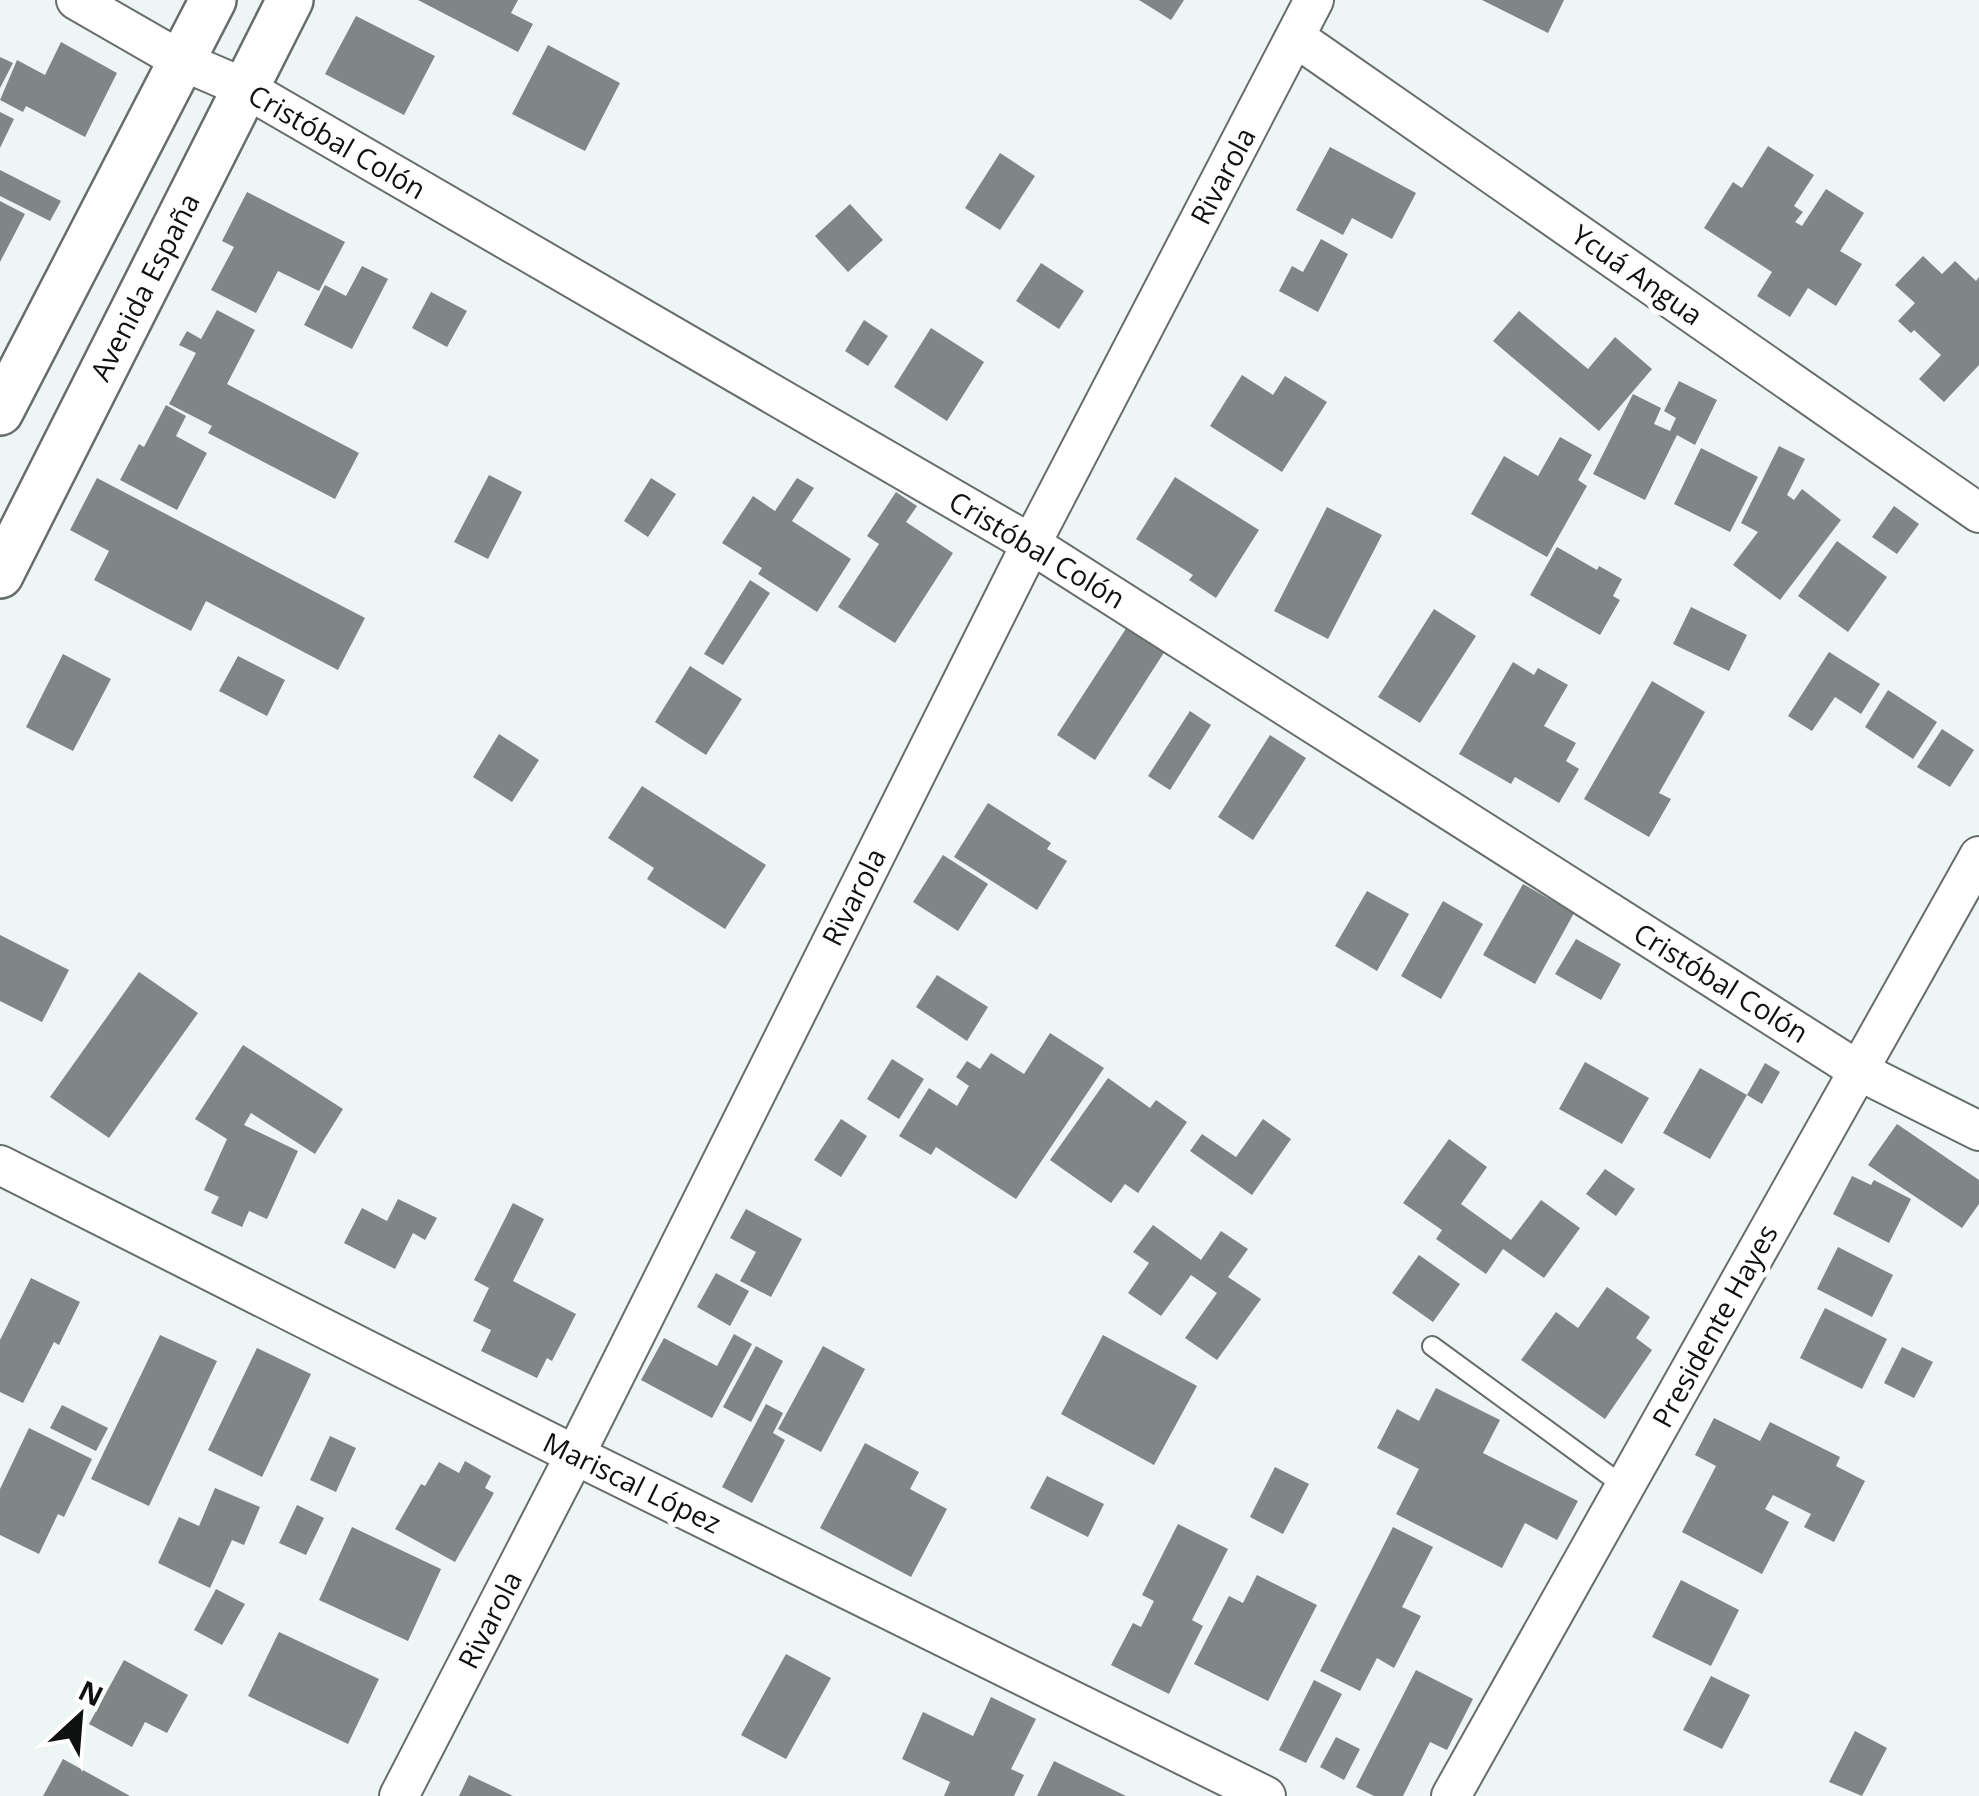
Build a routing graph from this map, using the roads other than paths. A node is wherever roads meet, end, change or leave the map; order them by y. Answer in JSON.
{"nodes":[{"id":1,"x":76,"y":0,"type":"edge"},
{"id":2,"x":213,"y":0,"type":"edge"},
{"id":3,"x":290,"y":0,"type":"edge"},
{"id":4,"x":1314,"y":0,"type":"edge"},
{"id":5,"x":1295,"y":37,"type":"junction"},
{"id":6,"x":182,"y":61,"type":"junction"},
{"id":7,"x":245,"y":88,"type":"junction"},
{"id":8,"x":0,"y":412,"type":"edge"},
{"id":9,"x":1979,"y":513,"type":"edge"},
{"id":10,"x":1030,"y":544,"type":"junction"},
{"id":11,"x":0,"y":575,"type":"edge"},
{"id":12,"x":1979,"y":856,"type":"edge"},
{"id":13,"x":1858,"y":1071,"type":"junction"},
{"id":14,"x":1979,"y":1131,"type":"edge"},
{"id":15,"x":0,"y":1165,"type":"edge"},
{"id":16,"x":1432,"y":1346,"type":"dead end"},
{"id":17,"x":576,"y":1455,"type":"junction"},
{"id":18,"x":1625,"y":1487,"type":"junction"},
{"id":19,"x":398,"y":1796,"type":"edge"},
{"id":20,"x":1266,"y":1796,"type":"edge"},
{"id":21,"x":1451,"y":1796,"type":"edge"}],
"edges":[{"from":1,"to":6,"type":"street","name":"Cristóbal Colón"},
{"from":2,"to":6,"type":"street"},
{"from":3,"to":7,"type":"street","name":"Avenida España"},
{"from":4,"to":5,"type":"street","name":"Rivarola"},
{"from":5,"to":9,"type":"street","name":"Ycuá Angua"},
{"from":5,"to":10,"type":"street","name":"Rivarola"},
{"from":6,"to":7,"type":"street","name":"Cristóbal Colón"},
{"from":6,"to":8,"type":"street"},
{"from":7,"to":10,"type":"street","name":"Cristóbal Colón"},
{"from":7,"to":11,"type":"street","name":"Avenida España"},
{"from":10,"to":13,"type":"street","name":"Cristóbal Colón"},
{"from":10,"to":17,"type":"street","name":"Rivarola"},
{"from":12,"to":13,"type":"street","name":"Presidente Hayes"},
{"from":13,"to":14,"type":"street","name":"Cristóbal Colón"},
{"from":13,"to":18,"type":"street","name":"Presidente Hayes"},
{"from":15,"to":17,"type":"street","name":"Mariscal López"},
{"from":16,"to":18,"type":"lane"},
{"from":17,"to":19,"type":"street","name":"Rivarola"},
{"from":17,"to":20,"type":"street","name":"Mariscal López"},
{"from":18,"to":21,"type":"street","name":"Presidente Hayes"}]}
